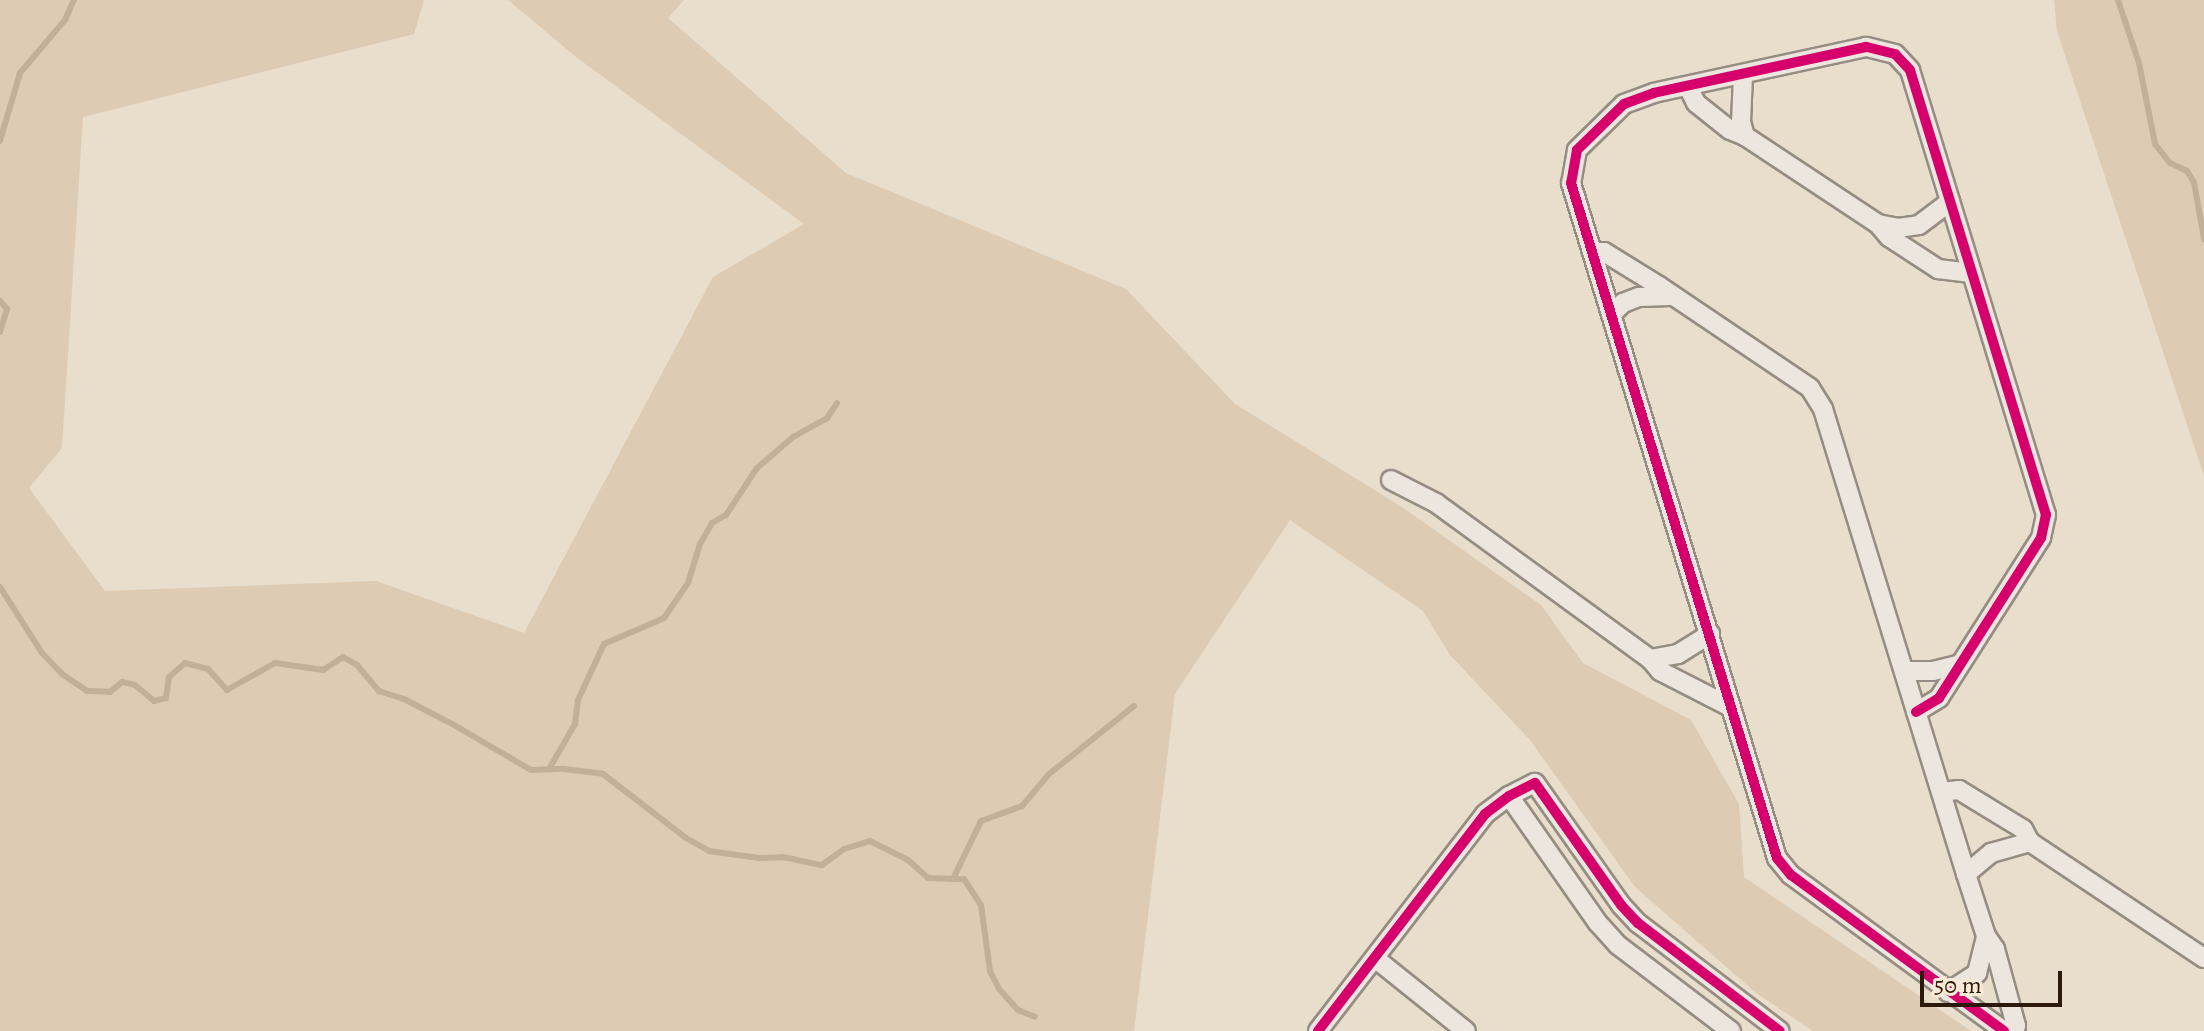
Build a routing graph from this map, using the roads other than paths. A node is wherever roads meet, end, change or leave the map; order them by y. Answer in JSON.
{"nodes":[{"id":1,"x":1743,"y":75,"type":"junction"},
{"id":2,"x":1688,"y":87,"type":"junction"},
{"id":3,"x":1745,"y":136,"type":"junction"},
{"id":4,"x":1950,"y":202,"type":"junction"},
{"id":5,"x":1878,"y":224,"type":"junction"},
{"id":6,"x":1592,"y":252,"type":"junction"},
{"id":7,"x":1971,"y":273,"type":"junction"},
{"id":8,"x":1670,"y":296,"type":"junction"},
{"id":9,"x":1611,"y":315,"type":"junction"},
{"id":10,"x":1391,"y":480,"type":"dead end"},
{"id":11,"x":1710,"y":634,"type":"junction"},
{"id":12,"x":1650,"y":659,"type":"junction"},
{"id":13,"x":1957,"y":665,"type":"junction"},
{"id":14,"x":1904,"y":671,"type":"junction"},
{"id":15,"x":1730,"y":707,"type":"junction"},
{"id":16,"x":1916,"y":712,"type":"junction"},
{"id":17,"x":1942,"y":792,"type":"junction"},
{"id":18,"x":1509,"y":796,"type":"junction"},
{"id":19,"x":2030,"y":842,"type":"junction"},
{"id":20,"x":1966,"y":874,"type":"junction"},
{"id":21,"x":1986,"y":936,"type":"junction"},
{"id":22,"x":2204,"y":958,"type":"edge"},
{"id":23,"x":1376,"y":959,"type":"junction"},
{"id":24,"x":1948,"y":992,"type":"junction"},
{"id":25,"x":1318,"y":1031,"type":"edge"},
{"id":26,"x":1466,"y":1031,"type":"edge"},
{"id":27,"x":1731,"y":1031,"type":"edge"},
{"id":28,"x":1780,"y":1031,"type":"edge"},
{"id":29,"x":2004,"y":1031,"type":"edge"},
{"id":30,"x":2013,"y":1031,"type":"edge"}],
"edges":[{"from":1,"to":2,"type":"street"},
{"from":1,"to":3,"type":"street"},
{"from":1,"to":4,"type":"street"},
{"from":2,"to":3,"type":"street"},
{"from":2,"to":6,"type":"street"},
{"from":3,"to":5,"type":"street"},
{"from":4,"to":5,"type":"street"},
{"from":4,"to":7,"type":"street"},
{"from":5,"to":7,"type":"street"},
{"from":6,"to":8,"type":"street"},
{"from":6,"to":9,"type":"street"},
{"from":7,"to":13,"type":"street"},
{"from":8,"to":9,"type":"street"},
{"from":8,"to":14,"type":"street"},
{"from":9,"to":11,"type":"street"},
{"from":10,"to":12,"type":"street"},
{"from":11,"to":12,"type":"street"},
{"from":11,"to":15,"type":"street"},
{"from":12,"to":15,"type":"street"},
{"from":13,"to":14,"type":"street"},
{"from":13,"to":16,"type":"street"},
{"from":14,"to":16,"type":"street"},
{"from":15,"to":24,"type":"street"},
{"from":16,"to":17,"type":"street"},
{"from":17,"to":19,"type":"street"},
{"from":17,"to":20,"type":"street"},
{"from":18,"to":23,"type":"street"},
{"from":18,"to":27,"type":"street"},
{"from":18,"to":28,"type":"street"},
{"from":19,"to":20,"type":"street"},
{"from":19,"to":22,"type":"street"},
{"from":20,"to":21,"type":"street"},
{"from":21,"to":24,"type":"street"},
{"from":21,"to":30,"type":"street"},
{"from":23,"to":25,"type":"street"},
{"from":23,"to":26,"type":"street"},
{"from":24,"to":29,"type":"street"}]}
